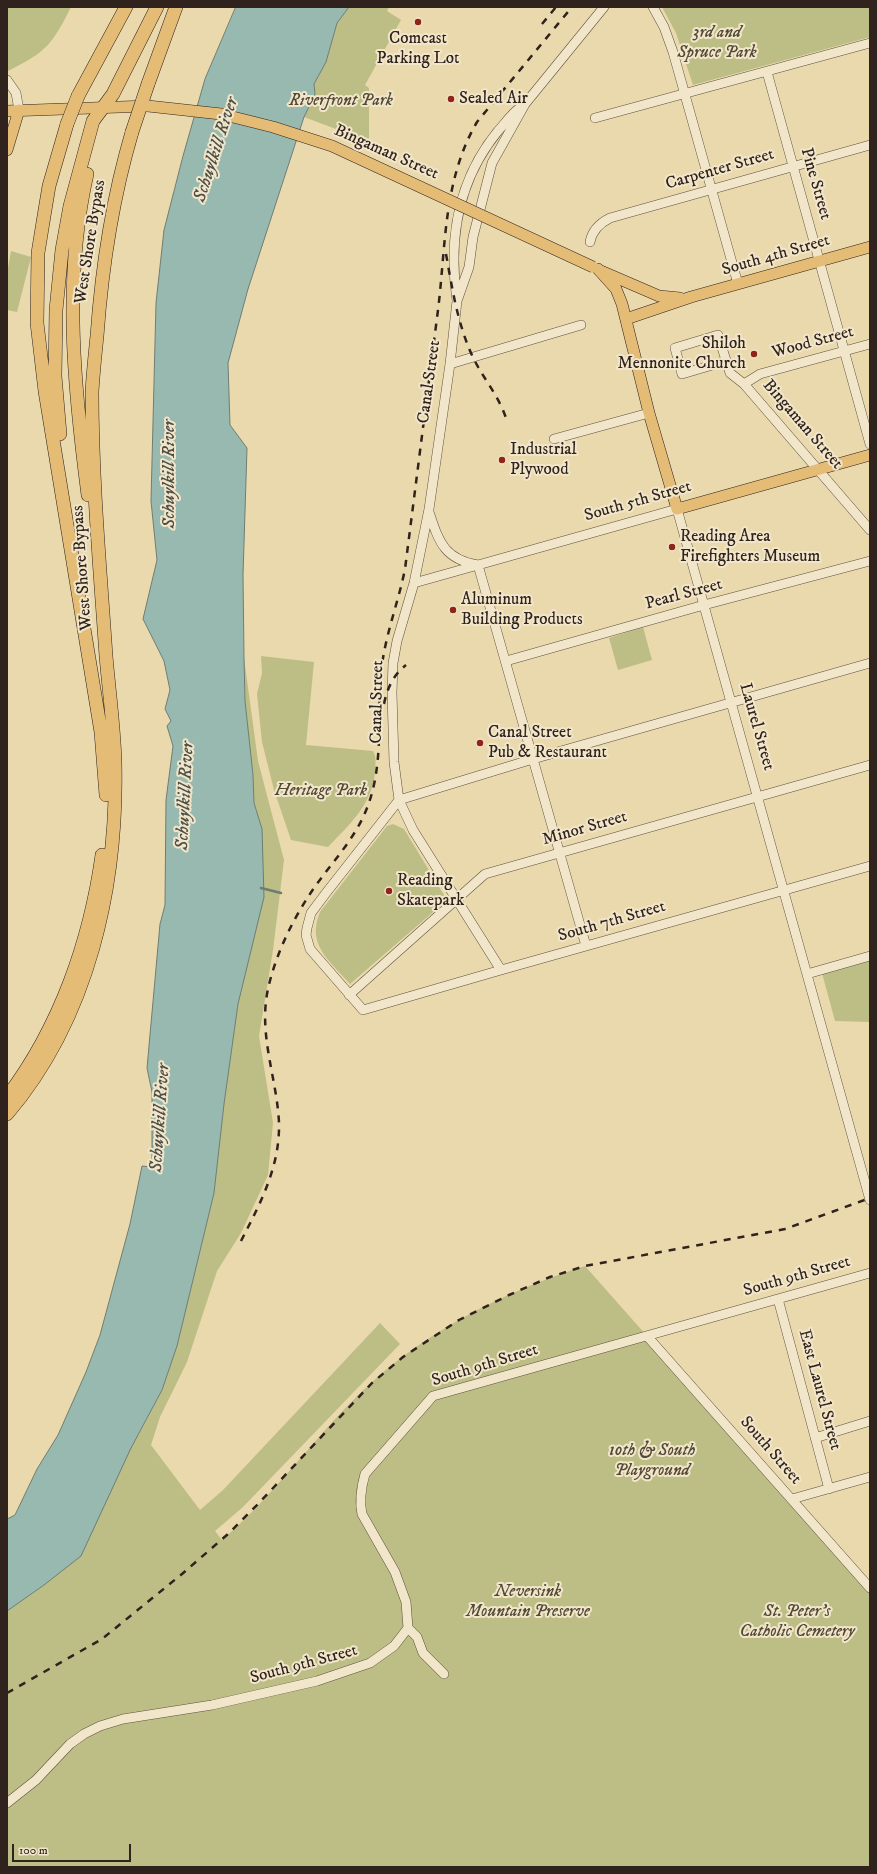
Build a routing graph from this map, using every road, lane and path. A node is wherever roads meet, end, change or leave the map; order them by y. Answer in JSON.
{"nodes":[{"id":1,"x":126,"y":7,"type":"edge"},
{"id":2,"x":148,"y":7,"type":"edge"},
{"id":3,"x":156,"y":7,"type":"edge"},
{"id":4,"x":176,"y":7,"type":"edge"},
{"id":5,"x":604,"y":7,"type":"edge"},
{"id":6,"x":653,"y":7,"type":"edge"},
{"id":7,"x":870,"y":43,"type":"edge"},
{"id":8,"x":767,"y":72,"type":"junction"},
{"id":9,"x":7,"y":80,"type":"edge"},
{"id":10,"x":686,"y":94,"type":"junction"},
{"id":11,"x":525,"y":104,"type":"junction"},
{"id":12,"x":102,"y":107,"type":"junction"},
{"id":13,"x":19,"y":110,"type":"junction"},
{"id":14,"x":7,"y":111,"type":"edge"},
{"id":15,"x":595,"y":118,"type":"dead end"},
{"id":16,"x":870,"y":145,"type":"edge"},
{"id":17,"x":7,"y":150,"type":"edge"},
{"id":18,"x":793,"y":166,"type":"junction"},
{"id":19,"x":712,"y":189,"type":"junction"},
{"id":20,"x":590,"y":242,"type":"dead end"},
{"id":21,"x":870,"y":247,"type":"edge"},
{"id":22,"x":820,"y":261,"type":"junction"},
{"id":23,"x":596,"y":268,"type":"junction"},
{"id":24,"x":738,"y":284,"type":"junction"},
{"id":25,"x":691,"y":297,"type":"junction"},
{"id":26,"x":457,"y":301,"type":"junction"},
{"id":27,"x":626,"y":319,"type":"junction"},
{"id":28,"x":581,"y":325,"type":"dead end"},
{"id":29,"x":870,"y":344,"type":"edge"},
{"id":30,"x":844,"y":351,"type":"junction"},
{"id":31,"x":726,"y":361,"type":"junction"},
{"id":32,"x":450,"y":364,"type":"junction"},
{"id":33,"x":744,"y":384,"type":"junction"},
{"id":34,"x":649,"y":413,"type":"junction"},
{"id":35,"x":554,"y":439,"type":"dead end"},
{"id":36,"x":870,"y":444,"type":"edge"},
{"id":37,"x":870,"y":455,"type":"edge"},
{"id":38,"x":819,"y":470,"type":"junction"},
{"id":39,"x":677,"y":508,"type":"junction"},
{"id":40,"x":429,"y":509,"type":"junction"},
{"id":41,"x":870,"y":530,"type":"edge"},
{"id":42,"x":870,"y":561,"type":"edge"},
{"id":43,"x":478,"y":565,"type":"junction"},
{"id":44,"x":414,"y":583,"type":"junction"},
{"id":45,"x":77,"y":590,"type":"junction"},
{"id":46,"x":102,"y":596,"type":"junction"},
{"id":47,"x":704,"y":605,"type":"junction"},
{"id":48,"x":506,"y":661,"type":"junction"},
{"id":49,"x":870,"y":664,"type":"edge"},
{"id":50,"x":731,"y":703,"type":"junction"},
{"id":51,"x":533,"y":759,"type":"junction"},
{"id":52,"x":870,"y":765,"type":"edge"},
{"id":53,"x":758,"y":796,"type":"junction"},
{"id":54,"x":399,"y":800,"type":"junction"},
{"id":55,"x":560,"y":852,"type":"junction"},
{"id":56,"x":870,"y":866,"type":"edge"},
{"id":57,"x":784,"y":890,"type":"junction"},
{"id":58,"x":456,"y":899,"type":"junction"},
{"id":59,"x":586,"y":946,"type":"junction"},
{"id":60,"x":870,"y":956,"type":"edge"},
{"id":61,"x":501,"y":970,"type":"junction"},
{"id":62,"x":807,"y":974,"type":"junction"},
{"id":63,"x":349,"y":995,"type":"junction"},
{"id":64,"x":7,"y":1097,"type":"edge"},
{"id":65,"x":7,"y":1114,"type":"edge"},
{"id":66,"x":868,"y":1182,"type":"edge"},
{"id":67,"x":870,"y":1200,"type":"edge"},
{"id":68,"x":870,"y":1273,"type":"edge"},
{"id":69,"x":778,"y":1299,"type":"junction"},
{"id":70,"x":647,"y":1336,"type":"junction"},
{"id":71,"x":870,"y":1421,"type":"edge"},
{"id":72,"x":815,"y":1438,"type":"junction"},
{"id":73,"x":870,"y":1477,"type":"edge"},
{"id":74,"x":829,"y":1489,"type":"junction"},
{"id":75,"x":792,"y":1499,"type":"junction"},
{"id":76,"x":868,"y":1582,"type":"edge"},
{"id":77,"x":408,"y":1628,"type":"junction"},
{"id":78,"x":444,"y":1674,"type":"dead end"},
{"id":79,"x":7,"y":1803,"type":"edge"}],
"edges":[{"from":1,"to":45,"type":"highway","name":"West Shore Bypass","bridge":true},
{"from":2,"to":12,"type":"highway"},
{"from":3,"to":12,"type":"highway"},
{"from":4,"to":46,"type":"highway","name":"West Shore Bypass","bridge":true},
{"from":5,"to":11,"type":"street","name":"Canal Street"},
{"from":6,"to":10,"type":"street"},
{"from":7,"to":8,"type":"street"},
{"from":8,"to":10,"type":"street"},
{"from":8,"to":18,"type":"street","name":"Pine Street"},
{"from":9,"to":13,"type":"street"},
{"from":10,"to":15,"type":"street"},
{"from":10,"to":19,"type":"street"},
{"from":11,"to":26,"type":"street","name":"Canal Street"},
{"from":11,"to":26,"type":"street","name":"Canal Street"},
{"from":12,"to":13,"type":"main road","name":"Bingaman Street"},
{"from":12,"to":23,"type":"main road","name":"Bingaman Street","bridge":true},
{"from":12,"to":45,"type":"highway"},
{"from":12,"to":46,"type":"highway"},
{"from":13,"to":14,"type":"main road","name":"Bingaman Street"},
{"from":13,"to":17,"type":"main road"},
{"from":16,"to":18,"type":"street","name":"Carpenter Street"},
{"from":18,"to":19,"type":"street","name":"Carpenter Street"},
{"from":18,"to":22,"type":"street","name":"Pine Street"},
{"from":19,"to":20,"type":"street","name":"Carpenter Street"},
{"from":19,"to":24,"type":"street"},
{"from":21,"to":22,"type":"main road","name":"South 4th Street"},
{"from":22,"to":24,"type":"main road","name":"South 4th Street"},
{"from":22,"to":30,"type":"street","name":"Pine Street"},
{"from":23,"to":25,"type":"main road","name":"South 4th Street"},
{"from":23,"to":27,"type":"main road","name":"Laurel Street"},
{"from":24,"to":25,"type":"main road","name":"South 4th Street"},
{"from":25,"to":27,"type":"main road","name":"South 4th Street"},
{"from":26,"to":32,"type":"street","name":"Canal Street"},
{"from":27,"to":34,"type":"main road","name":"Laurel Street"},
{"from":28,"to":32,"type":"street"},
{"from":29,"to":30,"type":"street","name":"Wood Street"},
{"from":30,"to":33,"type":"street","name":"Wood Street"},
{"from":30,"to":36,"type":"street","name":"Pine Street"},
{"from":31,"to":31,"type":"street","name":"Bingaman Street"},
{"from":31,"to":33,"type":"street","name":"Bingaman Street"},
{"from":32,"to":40,"type":"street","name":"Canal Street"},
{"from":33,"to":38,"type":"street","name":"Bingaman Street"},
{"from":34,"to":35,"type":"street"},
{"from":34,"to":39,"type":"main road","name":"Laurel Street"},
{"from":37,"to":38,"type":"main road","name":"South 5th Street"},
{"from":38,"to":39,"type":"main road","name":"South 5th Street"},
{"from":38,"to":41,"type":"street","name":"Bingaman Street"},
{"from":39,"to":43,"type":"street","name":"South 5th Street"},
{"from":39,"to":47,"type":"street","name":"Laurel Street"},
{"from":40,"to":43,"type":"street"},
{"from":40,"to":44,"type":"street","name":"Canal Street"},
{"from":42,"to":47,"type":"street","name":"Pearl Street"},
{"from":43,"to":44,"type":"street","name":"South 5th Street"},
{"from":43,"to":48,"type":"street"},
{"from":44,"to":54,"type":"street","name":"Canal Street"},
{"from":45,"to":64,"type":"highway","name":"West Shore Bypass"},
{"from":46,"to":65,"type":"highway","name":"West Shore Bypass"},
{"from":47,"to":48,"type":"street","name":"Pearl Street"},
{"from":47,"to":50,"type":"street","name":"Laurel Street"},
{"from":48,"to":51,"type":"street"},
{"from":49,"to":50,"type":"street"},
{"from":50,"to":51,"type":"street"},
{"from":50,"to":53,"type":"street","name":"Laurel Street"},
{"from":51,"to":54,"type":"street"},
{"from":51,"to":55,"type":"street"},
{"from":52,"to":53,"type":"street","name":"Minor Street"},
{"from":53,"to":55,"type":"street","name":"Minor Street"},
{"from":53,"to":57,"type":"street","name":"Laurel Street"},
{"from":54,"to":58,"type":"street","name":"Canal Street"},
{"from":54,"to":63,"type":"street"},
{"from":55,"to":58,"type":"street","name":"Minor Street"},
{"from":55,"to":59,"type":"street"},
{"from":56,"to":57,"type":"street","name":"South 7th Street"},
{"from":57,"to":59,"type":"street","name":"South 7th Street"},
{"from":57,"to":62,"type":"street","name":"Laurel Street"},
{"from":58,"to":61,"type":"street","name":"Canal Street"},
{"from":58,"to":63,"type":"street","name":"Minor Street"},
{"from":59,"to":61,"type":"street","name":"South 7th Street"},
{"from":60,"to":62,"type":"street"},
{"from":61,"to":63,"type":"street","name":"South 7th Street"},
{"from":62,"to":66,"type":"street","name":"Laurel Street"},
{"from":66,"to":67,"type":"street","name":"Laurel Street"},
{"from":68,"to":69,"type":"street","name":"South 9th Street"},
{"from":69,"to":70,"type":"street","name":"South 9th Street"},
{"from":69,"to":72,"type":"street","name":"East Laurel Street"},
{"from":70,"to":75,"type":"street","name":"South Street"},
{"from":70,"to":77,"type":"street","name":"South 9th Street"},
{"from":71,"to":72,"type":"street"},
{"from":72,"to":74,"type":"street","name":"East Laurel Street"},
{"from":73,"to":74,"type":"street"},
{"from":74,"to":75,"type":"street"},
{"from":75,"to":76,"type":"street","name":"South Street"},
{"from":77,"to":78,"type":"street"},
{"from":77,"to":79,"type":"street","name":"South 9th Street"}]}
